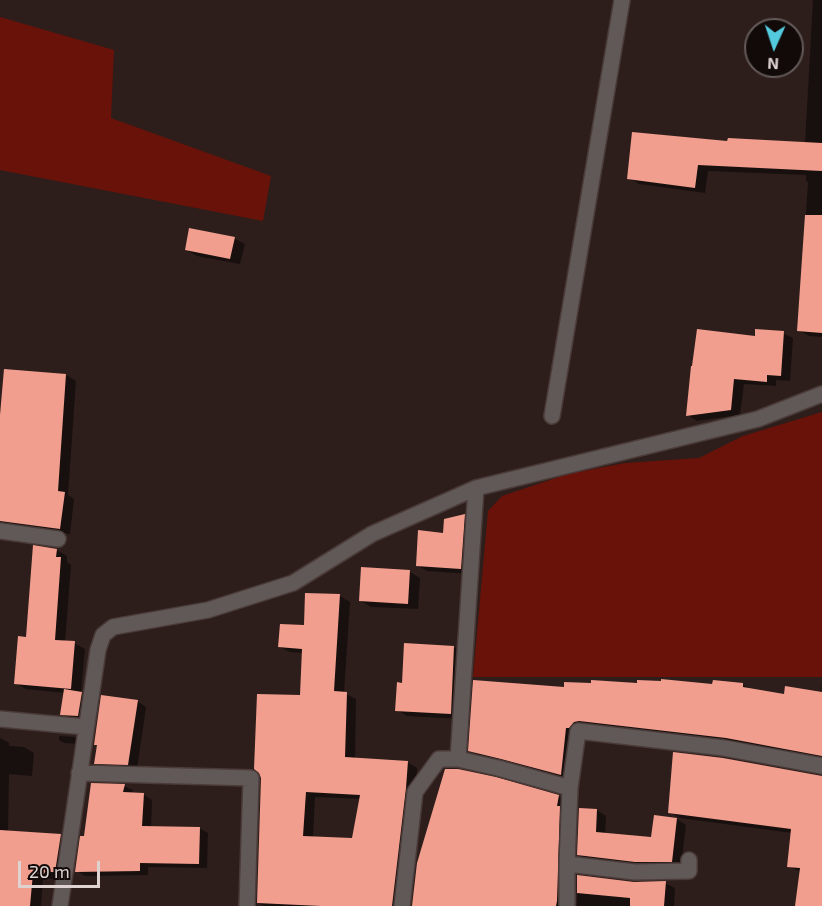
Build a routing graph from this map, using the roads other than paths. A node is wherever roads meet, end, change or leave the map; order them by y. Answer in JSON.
{"nodes":[{"id":1,"x":622,"y":0,"type":"edge"},
{"id":2,"x":822,"y":394,"type":"edge"},
{"id":3,"x":552,"y":416,"type":"dead end"},
{"id":4,"x":476,"y":488,"type":"junction"},
{"id":5,"x":0,"y":531,"type":"edge"},
{"id":6,"x":58,"y":539,"type":"dead end"},
{"id":7,"x":0,"y":719,"type":"edge"},
{"id":8,"x":86,"y":727,"type":"junction"},
{"id":9,"x":458,"y":759,"type":"junction"},
{"id":10,"x":822,"y":766,"type":"edge"},
{"id":11,"x":79,"y":773,"type":"junction"},
{"id":12,"x":570,"y":788,"type":"junction"},
{"id":13,"x":689,"y":860,"type":"dead end"},
{"id":14,"x":567,"y":864,"type":"junction"},
{"id":15,"x":60,"y":906,"type":"edge"},
{"id":16,"x":248,"y":906,"type":"edge"},
{"id":17,"x":402,"y":906,"type":"edge"},
{"id":18,"x":567,"y":906,"type":"edge"}],
"edges":[{"from":1,"to":3,"type":"street"},
{"from":2,"to":4,"type":"street"},
{"from":4,"to":8,"type":"street"},
{"from":4,"to":9,"type":"street"},
{"from":5,"to":6,"type":"street"},
{"from":7,"to":8,"type":"street"},
{"from":8,"to":11,"type":"street"},
{"from":9,"to":12,"type":"street"},
{"from":9,"to":17,"type":"street"},
{"from":10,"to":12,"type":"street"},
{"from":11,"to":15,"type":"street"},
{"from":11,"to":16,"type":"street"},
{"from":12,"to":14,"type":"street"},
{"from":13,"to":14,"type":"street"},
{"from":14,"to":18,"type":"street"}]}
